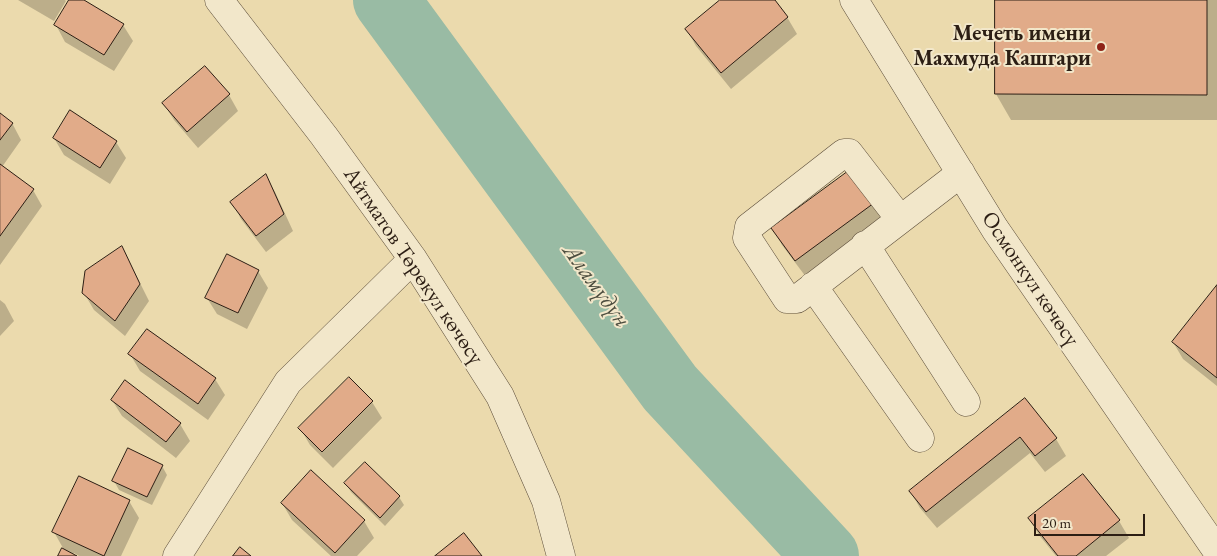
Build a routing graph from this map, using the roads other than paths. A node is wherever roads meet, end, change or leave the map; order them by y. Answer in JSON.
{"nodes":[{"id":1,"x":219,"y":0,"type":"edge"},
{"id":2,"x":854,"y":0,"type":"edge"},
{"id":3,"x":961,"y":173,"type":"junction"},
{"id":4,"x":900,"y":219,"type":"junction"},
{"id":5,"x":865,"y":245,"type":"junction"},
{"id":6,"x":412,"y":259,"type":"junction"},
{"id":7,"x":813,"y":286,"type":"junction"},
{"id":8,"x":966,"y":402,"type":"dead end"},
{"id":9,"x":920,"y":438,"type":"dead end"},
{"id":10,"x":1217,"y":551,"type":"edge"},
{"id":11,"x":177,"y":556,"type":"edge"},
{"id":12,"x":562,"y":556,"type":"edge"}],
"edges":[{"from":1,"to":6,"type":"street","name":"Айтматов Төрөкул көчөсү"},
{"from":2,"to":3,"type":"street","name":"Осмонкул көчөсү"},
{"from":3,"to":4,"type":"street"},
{"from":3,"to":10,"type":"street","name":"Осмонкул көчөсү"},
{"from":4,"to":5,"type":"street"},
{"from":4,"to":7,"type":"street"},
{"from":5,"to":7,"type":"street"},
{"from":5,"to":8,"type":"street"},
{"from":6,"to":11,"type":"street"},
{"from":6,"to":12,"type":"street","name":"Айтматов Төрөкул көчөсү"},
{"from":7,"to":9,"type":"street"}]}
